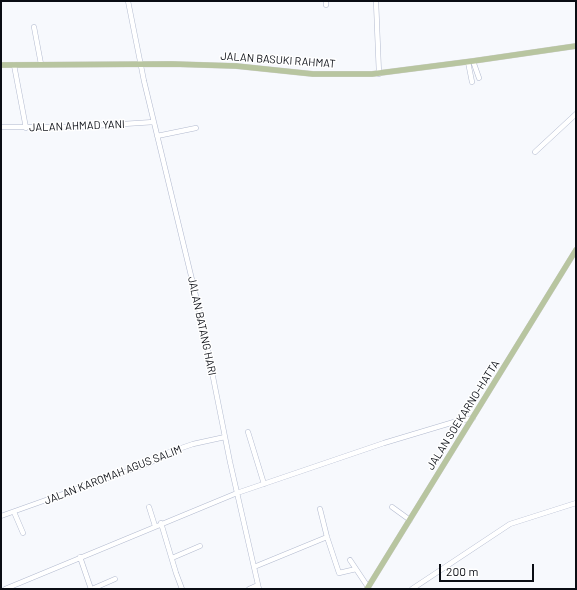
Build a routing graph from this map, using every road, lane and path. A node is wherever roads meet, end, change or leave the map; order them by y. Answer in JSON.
{"nodes":[{"id":1,"x":128,"y":1,"type":"edge"},
{"id":2,"x":133,"y":1,"type":"edge"},
{"id":3,"x":376,"y":1,"type":"edge"},
{"id":4,"x":34,"y":27,"type":"dead end"},
{"id":5,"x":576,"y":46,"type":"edge"},
{"id":6,"x":470,"y":61,"type":"junction"},
{"id":7,"x":140,"y":63,"type":"junction"},
{"id":8,"x":41,"y":64,"type":"junction"},
{"id":9,"x":1,"y":65,"type":"edge"},
{"id":10,"x":14,"y":65,"type":"junction"},
{"id":11,"x":379,"y":74,"type":"junction"},
{"id":12,"x":479,"y":78,"type":"dead end"},
{"id":13,"x":472,"y":82,"type":"dead end"},
{"id":14,"x":576,"y":114,"type":"edge"},
{"id":15,"x":154,"y":122,"type":"junction"},
{"id":16,"x":1,"y":127,"type":"edge"},
{"id":17,"x":26,"y":128,"type":"junction"},
{"id":18,"x":196,"y":128,"type":"dead end"},
{"id":19,"x":156,"y":136,"type":"junction"},
{"id":20,"x":535,"y":152,"type":"dead end"},
{"id":21,"x":576,"y":250,"type":"edge"},
{"id":22,"x":473,"y":418,"type":"junction"},
{"id":23,"x":248,"y":432,"type":"dead end"},
{"id":24,"x":226,"y":437,"type":"junction"},
{"id":25,"x":264,"y":484,"type":"junction"},
{"id":26,"x":237,"y":493,"type":"junction"},
{"id":27,"x":576,"y":503,"type":"edge"},
{"id":28,"x":149,"y":507,"type":"dead end"},
{"id":29,"x":392,"y":507,"type":"dead end"},
{"id":30,"x":320,"y":509,"type":"dead end"},
{"id":31,"x":14,"y":512,"type":"junction"},
{"id":32,"x":1,"y":516,"type":"edge"},
{"id":33,"x":410,"y":520,"type":"junction"},
{"id":34,"x":161,"y":524,"type":"junction"},
{"id":35,"x":155,"y":526,"type":"junction"},
{"id":36,"x":23,"y":532,"type":"dead end"},
{"id":37,"x":327,"y":537,"type":"junction"},
{"id":38,"x":200,"y":546,"type":"dead end"},
{"id":39,"x":80,"y":558,"type":"junction"},
{"id":40,"x":172,"y":558,"type":"junction"},
{"id":41,"x":350,"y":560,"type":"dead end"},
{"id":42,"x":254,"y":567,"type":"junction"},
{"id":43,"x":356,"y":569,"type":"junction"},
{"id":44,"x":115,"y":579,"type":"dead end"},
{"id":45,"x":258,"y":587,"type":"edge"},
{"id":46,"x":368,"y":588,"type":"edge"},
{"id":47,"x":5,"y":589,"type":"edge"},
{"id":48,"x":92,"y":589,"type":"edge"},
{"id":49,"x":182,"y":589,"type":"edge"},
{"id":50,"x":249,"y":589,"type":"edge"},
{"id":51,"x":412,"y":589,"type":"edge"}],
"edges":[{"from":1,"to":2,"type":"street"},
{"from":1,"to":7,"type":"street","name":"JALAN BATANG HARI"},
{"from":3,"to":11,"type":"street"},
{"from":4,"to":8,"type":"street"},
{"from":5,"to":6,"type":"main road","name":"JALAN BASUKI RAHMAT"},
{"from":6,"to":11,"type":"main road","name":"JALAN BASUKI RAHMAT"},
{"from":6,"to":12,"type":"street"},
{"from":6,"to":13,"type":"street"},
{"from":7,"to":8,"type":"main road","name":"JALAN BASUKI RAHMAT"},
{"from":7,"to":11,"type":"main road","name":"JALAN BASUKI RAHMAT"},
{"from":7,"to":15,"type":"street","name":"JALAN BATANG HARI"},
{"from":8,"to":10,"type":"main road","name":"JALAN BASUKI RAHMAT"},
{"from":9,"to":10,"type":"main road","name":"JALAN BASUKI RAHMAT"},
{"from":10,"to":17,"type":"street"},
{"from":14,"to":20,"type":"street"},
{"from":15,"to":17,"type":"street","name":"JALAN AHMAD YANI"},
{"from":15,"to":19,"type":"street","name":"JALAN BATANG HARI"},
{"from":16,"to":17,"type":"street","name":"JALAN AHMAD YANI"},
{"from":18,"to":19,"type":"street"},
{"from":19,"to":24,"type":"street","name":"JALAN BATANG HARI"},
{"from":21,"to":22,"type":"main road","name":"JALAN SOEKARNO-HATTA"},
{"from":22,"to":25,"type":"street"},
{"from":22,"to":33,"type":"main road","name":"JALAN SOEKARNO-HATTA"},
{"from":23,"to":25,"type":"street"},
{"from":24,"to":26,"type":"street","name":"JALAN BATANG HARI"},
{"from":24,"to":31,"type":"street","name":"JALAN KAROMAH AGUS SALIM"},
{"from":25,"to":26,"type":"street"},
{"from":26,"to":34,"type":"street"},
{"from":26,"to":42,"type":"street","name":"JALAN BATANG HARI"},
{"from":27,"to":51,"type":"street"},
{"from":28,"to":35,"type":"street"},
{"from":29,"to":33,"type":"street"},
{"from":30,"to":37,"type":"street"},
{"from":31,"to":32,"type":"street","name":"JALAN KAROMAH AGUS SALIM"},
{"from":31,"to":36,"type":"street"},
{"from":33,"to":46,"type":"main road","name":"JALAN SOEKARNO-HATTA"},
{"from":34,"to":35,"type":"street"},
{"from":34,"to":40,"type":"street"},
{"from":35,"to":39,"type":"street"},
{"from":37,"to":42,"type":"street"},
{"from":37,"to":43,"type":"street"},
{"from":38,"to":40,"type":"street"},
{"from":39,"to":47,"type":"street"},
{"from":39,"to":48,"type":"street"},
{"from":40,"to":49,"type":"street"},
{"from":41,"to":43,"type":"street"},
{"from":42,"to":45,"type":"street","name":"JALAN BATANG HARI"},
{"from":43,"to":46,"type":"street"},
{"from":44,"to":48,"type":"street"},
{"from":45,"to":50,"type":"street"}]}
